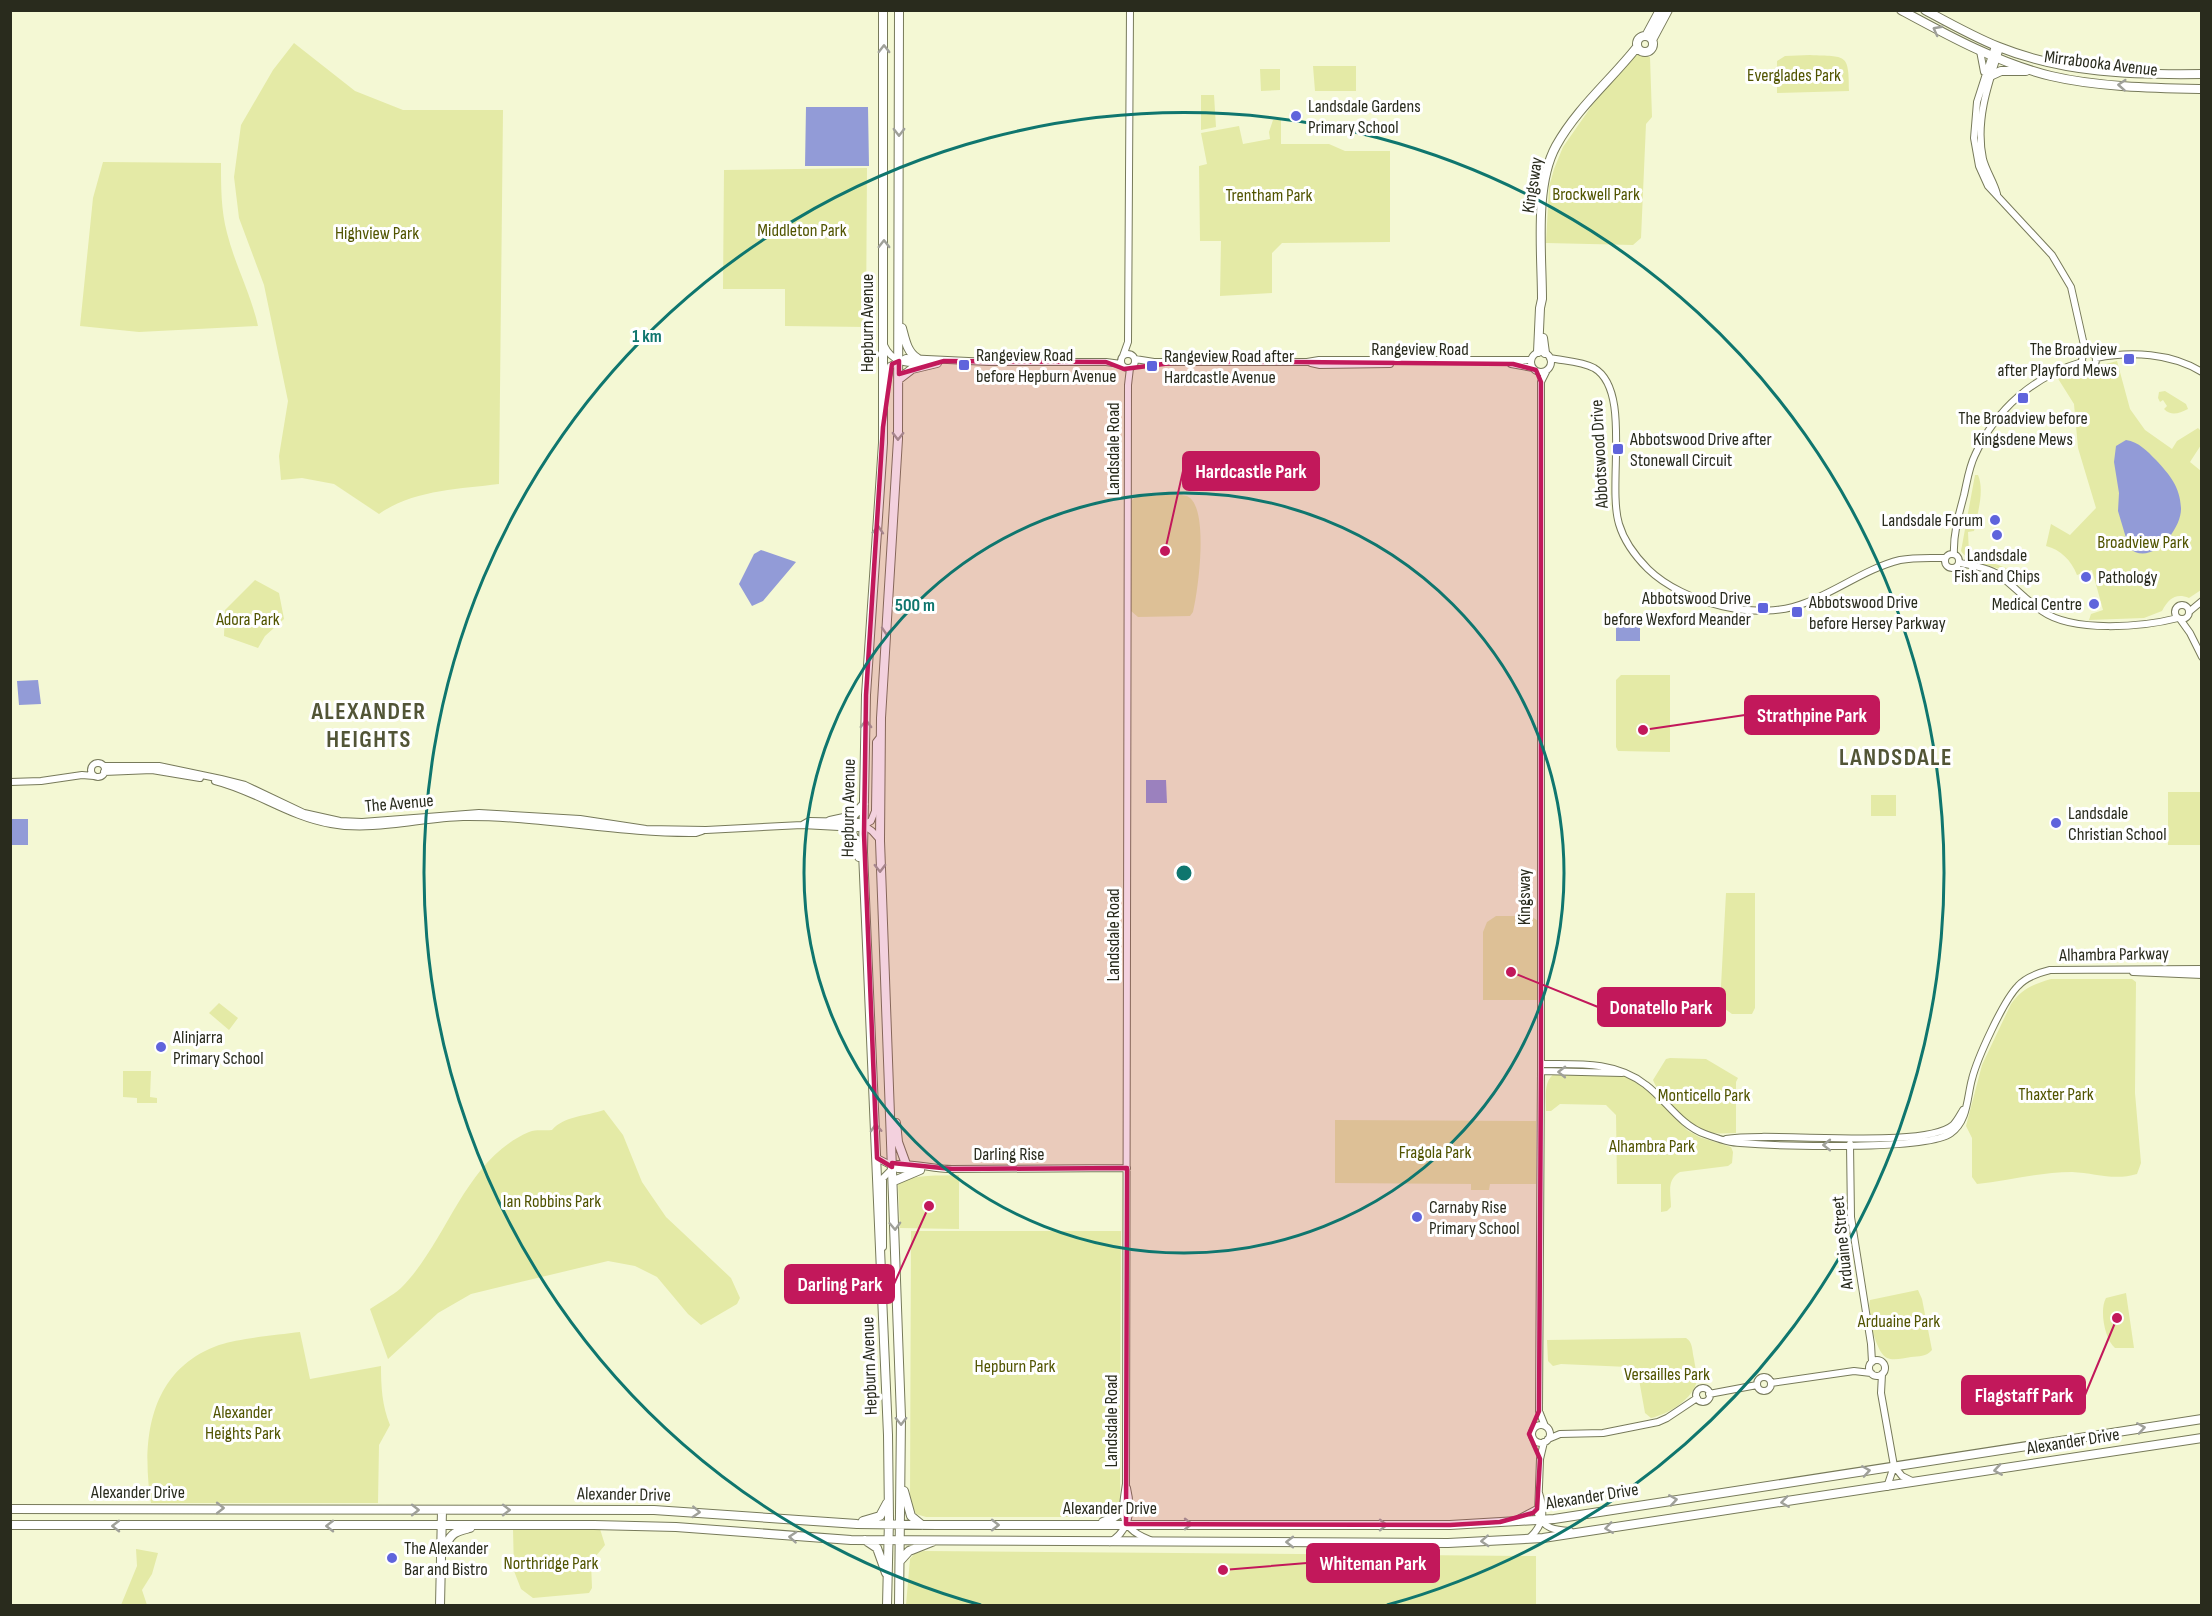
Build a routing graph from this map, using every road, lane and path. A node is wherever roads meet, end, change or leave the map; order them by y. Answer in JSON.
{"nodes":[{"id":1,"x":883,"y":10,"type":"edge"},
{"id":2,"x":900,"y":10,"type":"edge"},
{"id":3,"x":1130,"y":10,"type":"edge"},
{"id":4,"x":1660,"y":10,"type":"edge"},
{"id":5,"x":1668,"y":10,"type":"edge"},
{"id":6,"x":1901,"y":10,"type":"edge"},
{"id":7,"x":1925,"y":10,"type":"edge"},
{"id":8,"x":1649,"y":38,"type":"junction"},
{"id":9,"x":1998,"y":47,"type":"junction"},
{"id":10,"x":1639,"y":49,"type":"junction"},
{"id":11,"x":1980,"y":51,"type":"junction"},
{"id":12,"x":1994,"y":57,"type":"junction"},
{"id":13,"x":2039,"y":72,"type":"junction"},
{"id":14,"x":2202,"y":74,"type":"edge"},
{"id":15,"x":1987,"y":76,"type":"junction"},
{"id":16,"x":2202,"y":89,"type":"edge"},
{"id":17,"x":898,"y":301,"type":"junction"},
{"id":18,"x":884,"y":344,"type":"junction"},
{"id":19,"x":2086,"y":354,"type":"junction"},
{"id":20,"x":1544,"y":355,"type":"junction"},
{"id":21,"x":917,"y":358,"type":"junction"},
{"id":22,"x":2096,"y":358,"type":"junction"},
{"id":23,"x":899,"y":360,"type":"junction"},
{"id":24,"x":1531,"y":360,"type":"junction"},
{"id":25,"x":940,"y":362,"type":"junction"},
{"id":26,"x":1127,"y":362,"type":"junction"},
{"id":27,"x":1482,"y":362,"type":"junction"},
{"id":28,"x":1566,"y":362,"type":"junction"},
{"id":29,"x":2082,"y":362,"type":"junction"},
{"id":30,"x":1548,"y":368,"type":"junction"},
{"id":31,"x":1534,"y":369,"type":"junction"},
{"id":32,"x":2202,"y":372,"type":"edge"},
{"id":33,"x":899,"y":379,"type":"junction"},
{"id":34,"x":1541,"y":382,"type":"junction"},
{"id":35,"x":883,"y":427,"type":"junction"},
{"id":36,"x":1954,"y":554,"type":"junction"},
{"id":37,"x":1946,"y":558,"type":"junction"},
{"id":38,"x":1960,"y":563,"type":"junction"},
{"id":39,"x":2200,"y":602,"type":"edge"},
{"id":40,"x":2188,"y":611,"type":"junction"},
{"id":41,"x":2178,"y":616,"type":"junction"},
{"id":42,"x":2190,"y":633,"type":"junction"},
{"id":43,"x":2202,"y":657,"type":"edge"},
{"id":44,"x":880,"y":737,"type":"junction"},
{"id":45,"x":104,"y":769,"type":"junction"},
{"id":46,"x":92,"y":773,"type":"junction"},
{"id":47,"x":10,"y":782,"type":"edge"},
{"id":48,"x":864,"y":804,"type":"junction"},
{"id":49,"x":830,"y":821,"type":"junction"},
{"id":50,"x":802,"y":825,"type":"junction"},
{"id":51,"x":864,"y":825,"type":"junction"},
{"id":52,"x":844,"y":827,"type":"junction"},
{"id":53,"x":880,"y":841,"type":"junction"},
{"id":54,"x":865,"y":913,"type":"junction"},
{"id":55,"x":2202,"y":969,"type":"edge"},
{"id":56,"x":2124,"y":971,"type":"junction"},
{"id":57,"x":2202,"y":975,"type":"edge"},
{"id":58,"x":1541,"y":1064,"type":"junction"},
{"id":59,"x":1541,"y":1071,"type":"junction"},
{"id":60,"x":1625,"y":1074,"type":"junction"},
{"id":61,"x":889,"y":1075,"type":"junction"},
{"id":62,"x":1965,"y":1105,"type":"junction"},
{"id":63,"x":1850,"y":1137,"type":"junction"},
{"id":64,"x":1725,"y":1139,"type":"junction"},
{"id":65,"x":1850,"y":1145,"type":"junction"},
{"id":66,"x":877,"y":1158,"type":"junction"},
{"id":67,"x":906,"y":1164,"type":"junction"},
{"id":68,"x":892,"y":1167,"type":"junction"},
{"id":69,"x":1127,"y":1168,"type":"junction"},
{"id":70,"x":924,"y":1169,"type":"junction"},
{"id":71,"x":894,"y":1181,"type":"junction"},
{"id":72,"x":880,"y":1255,"type":"junction"},
{"id":73,"x":1874,"y":1363,"type":"junction"},
{"id":74,"x":1854,"y":1371,"type":"junction"},
{"id":75,"x":1872,"y":1374,"type":"junction"},
{"id":76,"x":1882,"y":1374,"type":"junction"},
{"id":77,"x":1881,"y":1393,"type":"junction"},
{"id":78,"x":1539,"y":1411,"type":"junction"},
{"id":79,"x":2202,"y":1419,"type":"edge"},
{"id":80,"x":1535,"y":1427,"type":"junction"},
{"id":81,"x":1547,"y":1428,"type":"junction"},
{"id":82,"x":1560,"y":1434,"type":"junction"},
{"id":83,"x":2202,"y":1438,"type":"edge"},
{"id":84,"x":1535,"y":1441,"type":"junction"},
{"id":85,"x":1546,"y":1441,"type":"junction"},
{"id":86,"x":1540,"y":1459,"type":"junction"},
{"id":87,"x":1894,"y":1467,"type":"junction"},
{"id":88,"x":902,"y":1482,"type":"junction"},
{"id":89,"x":1914,"y":1483,"type":"junction"},
{"id":90,"x":1126,"y":1484,"type":"junction"},
{"id":91,"x":1887,"y":1487,"type":"junction"},
{"id":92,"x":1539,"y":1492,"type":"junction"},
{"id":93,"x":889,"y":1498,"type":"junction"},
{"id":94,"x":10,"y":1509,"type":"edge"},
{"id":95,"x":1537,"y":1509,"type":"junction"},
{"id":96,"x":445,"y":1510,"type":"junction"},
{"id":97,"x":1124,"y":1511,"type":"junction"},
{"id":98,"x":765,"y":1518,"type":"junction"},
{"id":99,"x":1541,"y":1520,"type":"junction"},
{"id":100,"x":1500,"y":1522,"type":"junction"},
{"id":101,"x":857,"y":1524,"type":"junction"},
{"id":102,"x":889,"y":1524,"type":"junction"},
{"id":103,"x":901,"y":1524,"type":"junction"},
{"id":104,"x":1088,"y":1524,"type":"junction"},
{"id":105,"x":1126,"y":1524,"type":"junction"},
{"id":106,"x":430,"y":1525,"type":"junction"},
{"id":107,"x":445,"y":1525,"type":"junction"},
{"id":108,"x":479,"y":1525,"type":"junction"},
{"id":109,"x":922,"y":1525,"type":"junction"},
{"id":110,"x":10,"y":1526,"type":"edge"},
{"id":111,"x":1580,"y":1532,"type":"junction"},
{"id":112,"x":762,"y":1534,"type":"junction"},
{"id":113,"x":889,"y":1539,"type":"junction"},
{"id":114,"x":901,"y":1539,"type":"junction"},
{"id":115,"x":1528,"y":1539,"type":"junction"},
{"id":116,"x":864,"y":1540,"type":"junction"},
{"id":117,"x":937,"y":1540,"type":"junction"},
{"id":118,"x":1110,"y":1542,"type":"junction"},
{"id":119,"x":1156,"y":1542,"type":"junction"},
{"id":120,"x":447,"y":1544,"type":"junction"},
{"id":121,"x":441,"y":1559,"type":"junction"},
{"id":122,"x":900,"y":1561,"type":"junction"},
{"id":123,"x":888,"y":1579,"type":"junction"},
{"id":124,"x":440,"y":1605,"type":"edge"},
{"id":125,"x":446,"y":1605,"type":"edge"},
{"id":126,"x":887,"y":1605,"type":"edge"},
{"id":127,"x":899,"y":1605,"type":"edge"}],
"edges":[{"from":18,"to":1,"type":"main road","name":"Hepburn Avenue","one_way":true},
{"from":2,"to":17,"type":"main road","name":"Hepburn Avenue","one_way":true},
{"from":3,"to":26,"type":"street","name":"Landsdale Road"},
{"from":4,"to":8,"type":"main road"},
{"from":5,"to":8,"type":"main road"},
{"from":11,"to":6,"type":"main road","name":"Mirrabooka Avenue","one_way":true},
{"from":7,"to":9,"type":"main road","name":"Mirrabooka Avenue"},
{"from":8,"to":10,"type":"main road"},
{"from":8,"to":10,"type":"main road"},
{"from":9,"to":12,"type":"street"},
{"from":9,"to":14,"type":"main road","name":"Mirrabooka Avenue"},
{"from":10,"to":20,"type":"main road","name":"Kingsway"},
{"from":11,"to":12,"type":"main road","name":"Mirrabooka Avenue"},
{"from":11,"to":15,"type":"street"},
{"from":12,"to":13,"type":"main road","name":"Mirrabooka Avenue"},
{"from":12,"to":15,"type":"street"},
{"from":13,"to":15,"type":"main road"},
{"from":16,"to":13,"type":"main road","name":"Mirrabooka Avenue","one_way":true},
{"from":15,"to":19,"type":"street"},
{"from":17,"to":21,"type":"main road"},
{"from":17,"to":23,"type":"main road","name":"Hepburn Avenue"},
{"from":18,"to":23,"type":"street"},
{"from":18,"to":35,"type":"main road","name":"Hepburn Avenue"},
{"from":19,"to":22,"type":"street"},
{"from":19,"to":29,"type":"street"},
{"from":20,"to":24,"type":"street"},
{"from":20,"to":28,"type":"street","name":"Abbotswood Drive"},
{"from":20,"to":30,"type":"street"},
{"from":21,"to":23,"type":"street","name":"Rangeview Road"},
{"from":21,"to":25,"type":"street","name":"Rangeview Road"},
{"from":22,"to":29,"type":"street"},
{"from":22,"to":32,"type":"street"},
{"from":23,"to":25,"type":"street","name":"Rangeview Road"},
{"from":23,"to":33,"type":"main road","name":"Hepburn Avenue"},
{"from":23,"to":35,"type":"street"},
{"from":24,"to":27,"type":"street","name":"Rangeview Road"},
{"from":24,"to":31,"type":"street","name":"Kingsway"},
{"from":25,"to":26,"type":"street","name":"Rangeview Road"},
{"from":25,"to":33,"type":"main road"},
{"from":26,"to":27,"type":"street","name":"Rangeview Road"},
{"from":26,"to":69,"type":"street","name":"Landsdale Road"},
{"from":27,"to":31,"type":"street","name":"Rangeview Road"},
{"from":28,"to":30,"type":"street","name":"Abbotswood Drive"},
{"from":28,"to":37,"type":"street","name":"Abbotswood Drive"},
{"from":29,"to":36,"type":"street"},
{"from":30,"to":31,"type":"street","name":"Rangeview Road"},
{"from":30,"to":34,"type":"street","name":"Kingsway"},
{"from":31,"to":34,"type":"street","name":"Kingsway"},
{"from":33,"to":44,"type":"main road","name":"Hepburn Avenue","one_way":true},
{"from":34,"to":58,"type":"street","name":"Kingsway"},
{"from":48,"to":35,"type":"main road","name":"Hepburn Avenue","one_way":true},
{"from":36,"to":37,"type":"street"},
{"from":36,"to":38,"type":"street"},
{"from":37,"to":38,"type":"street"},
{"from":38,"to":41,"type":"street"},
{"from":39,"to":40,"type":"street"},
{"from":40,"to":41,"type":"street"},
{"from":40,"to":41,"type":"street"},
{"from":40,"to":42,"type":"street"},
{"from":41,"to":42,"type":"street"},
{"from":42,"to":43,"type":"street"},
{"from":44,"to":51,"type":"street"},
{"from":44,"to":53,"type":"main road","name":"Hepburn Avenue"},
{"from":45,"to":46,"type":"street"},
{"from":45,"to":46,"type":"street"},
{"from":45,"to":50,"type":"street","name":"The Avenue"},
{"from":46,"to":47,"type":"street"},
{"from":48,"to":49,"type":"main road"},
{"from":48,"to":51,"type":"main road","name":"Hepburn Avenue"},
{"from":49,"to":50,"type":"street","name":"The Avenue"},
{"from":49,"to":51,"type":"street","name":"The Avenue"},
{"from":50,"to":52,"type":"street","name":"The Avenue"},
{"from":51,"to":52,"type":"street","name":"The Avenue"},
{"from":51,"to":53,"type":"street"},
{"from":51,"to":54,"type":"main road","name":"Hepburn Avenue"},
{"from":52,"to":54,"type":"main road"},
{"from":53,"to":61,"type":"main road","name":"Hepburn Avenue","one_way":true},
{"from":66,"to":54,"type":"main road","name":"Hepburn Avenue","one_way":true},
{"from":55,"to":56,"type":"street","name":"Alhambra Parkway"},
{"from":56,"to":57,"type":"street","name":"Alhambra Parkway"},
{"from":56,"to":62,"type":"street","name":"Alhambra Parkway"},
{"from":58,"to":59,"type":"street","name":"Kingsway"},
{"from":58,"to":60,"type":"street","name":"Alhambra Parkway"},
{"from":60,"to":59,"type":"street","name":"Alhambra Parkway","one_way":true},
{"from":59,"to":78,"type":"street","name":"Kingsway"},
{"from":60,"to":64,"type":"street","name":"Alhambra Parkway"},
{"from":61,"to":67,"type":"main road"},
{"from":61,"to":68,"type":"main road","name":"Hepburn Avenue"},
{"from":62,"to":63,"type":"street","name":"Alhambra Parkway"},
{"from":62,"to":65,"type":"street","name":"Alhambra Parkway"},
{"from":63,"to":64,"type":"street","name":"Alhambra Parkway"},
{"from":63,"to":65,"type":"street","name":"Arduaine Street"},
{"from":65,"to":64,"type":"street","name":"Alhambra Parkway","one_way":true},
{"from":65,"to":73,"type":"street","name":"Arduaine Street"},
{"from":66,"to":68,"type":"street","name":"Darling Rise"},
{"from":66,"to":72,"type":"main road","name":"Hepburn Avenue"},
{"from":67,"to":68,"type":"street","name":"Darling Rise"},
{"from":67,"to":70,"type":"street","name":"Darling Rise"},
{"from":68,"to":70,"type":"street","name":"Darling Rise"},
{"from":68,"to":71,"type":"main road","name":"Hepburn Avenue"},
{"from":68,"to":72,"type":"street"},
{"from":69,"to":70,"type":"street","name":"Darling Rise"},
{"from":69,"to":90,"type":"street","name":"Landsdale Road"},
{"from":70,"to":71,"type":"main road"},
{"from":71,"to":88,"type":"main road","name":"Hepburn Avenue","one_way":true},
{"from":72,"to":93,"type":"main road","name":"Hepburn Avenue"},
{"from":73,"to":74,"type":"street"},
{"from":73,"to":75,"type":"street"},
{"from":73,"to":76,"type":"street"},
{"from":74,"to":75,"type":"street"},
{"from":74,"to":82,"type":"street"},
{"from":75,"to":76,"type":"street"},
{"from":75,"to":77,"type":"street"},
{"from":76,"to":77,"type":"street"},
{"from":77,"to":87,"type":"street"},
{"from":78,"to":80,"type":"street","name":"Kingsway"},
{"from":78,"to":81,"type":"street","name":"Kingsway"},
{"from":87,"to":79,"type":"main road","name":"Alexander Drive","one_way":true},
{"from":80,"to":81,"type":"street"},
{"from":80,"to":84,"type":"street","name":"Kingsway"},
{"from":81,"to":82,"type":"street"},
{"from":81,"to":85,"type":"street"},
{"from":82,"to":85,"type":"street"},
{"from":83,"to":89,"type":"main road","name":"Alexander Drive","one_way":true},
{"from":84,"to":85,"type":"street"},
{"from":84,"to":86,"type":"street"},
{"from":85,"to":86,"type":"street"},
{"from":86,"to":92,"type":"street"},
{"from":87,"to":89,"type":"street"},
{"from":87,"to":91,"type":"street"},
{"from":99,"to":87,"type":"main road","name":"Alexander Drive","one_way":true},
{"from":88,"to":103,"type":"main road","name":"Hepburn Avenue"},
{"from":88,"to":109,"type":"main road"},
{"from":89,"to":91,"type":"main road","name":"Alexander Drive"},
{"from":90,"to":97,"type":"street","name":"Landsdale Road"},
{"from":90,"to":105,"type":"street","name":"Landsdale Road"},
{"from":91,"to":111,"type":"main road","name":"Alexander Drive","one_way":true},
{"from":92,"to":95,"type":"street"},
{"from":92,"to":99,"type":"street"},
{"from":93,"to":101,"type":"main road"},
{"from":93,"to":102,"type":"main road","name":"Hepburn Avenue"},
{"from":94,"to":96,"type":"main road","name":"Alexander Drive","one_way":true},
{"from":95,"to":99,"type":"street"},
{"from":95,"to":100,"type":"street"},
{"from":96,"to":98,"type":"main road","name":"Alexander Drive","one_way":true},
{"from":96,"to":107,"type":"main road"},
{"from":97,"to":104,"type":"main road"},
{"from":97,"to":105,"type":"street","name":"Landsdale Road"},
{"from":98,"to":101,"type":"main road","name":"Alexander Drive"},
{"from":98,"to":112,"type":"main road"},
{"from":99,"to":100,"type":"main road","name":"Alexander Drive"},
{"from":99,"to":111,"type":"street"},
{"from":99,"to":115,"type":"street"},
{"from":105,"to":100,"type":"main road","name":"Alexander Drive","one_way":true},
{"from":101,"to":102,"type":"main road","name":"Alexander Drive"},
{"from":102,"to":103,"type":"main road","name":"Alexander Drive"},
{"from":102,"to":113,"type":"main road","name":"Hepburn Avenue"},
{"from":103,"to":109,"type":"main road","name":"Alexander Drive"},
{"from":103,"to":114,"type":"main road","name":"Hepburn Avenue"},
{"from":104,"to":105,"type":"main road","name":"Alexander Drive"},
{"from":109,"to":104,"type":"main road","name":"Alexander Drive","one_way":true},
{"from":105,"to":118,"type":"street"},
{"from":105,"to":119,"type":"street"},
{"from":106,"to":107,"type":"main road","name":"Alexander Drive"},
{"from":106,"to":110,"type":"main road","name":"Alexander Drive","one_way":true},
{"from":106,"to":121,"type":"main road"},
{"from":107,"to":108,"type":"main road","name":"Alexander Drive"},
{"from":107,"to":120,"type":"main road"},
{"from":107,"to":121,"type":"main road"},
{"from":108,"to":112,"type":"main road","name":"Alexander Drive"},
{"from":108,"to":120,"type":"main road"},
{"from":111,"to":115,"type":"main road","name":"Alexander Drive"},
{"from":116,"to":112,"type":"main road","name":"Alexander Drive","one_way":true},
{"from":113,"to":114,"type":"main road","name":"Alexander Drive"},
{"from":113,"to":116,"type":"main road","name":"Alexander Drive"},
{"from":113,"to":123,"type":"main road","name":"Hepburn Avenue"},
{"from":114,"to":117,"type":"main road","name":"Alexander Drive"},
{"from":114,"to":122,"type":"main road","name":"Hepburn Avenue"},
{"from":115,"to":119,"type":"main road","name":"Alexander Drive","one_way":true},
{"from":116,"to":123,"type":"main road"},
{"from":117,"to":118,"type":"main road","name":"Alexander Drive"},
{"from":117,"to":122,"type":"main road"},
{"from":118,"to":119,"type":"main road","name":"Alexander Drive"},
{"from":120,"to":125,"type":"main road"},
{"from":121,"to":124,"type":"main road"},
{"from":122,"to":127,"type":"main road","name":"Hepburn Avenue"},
{"from":123,"to":126,"type":"main road","name":"Hepburn Avenue"}]}
